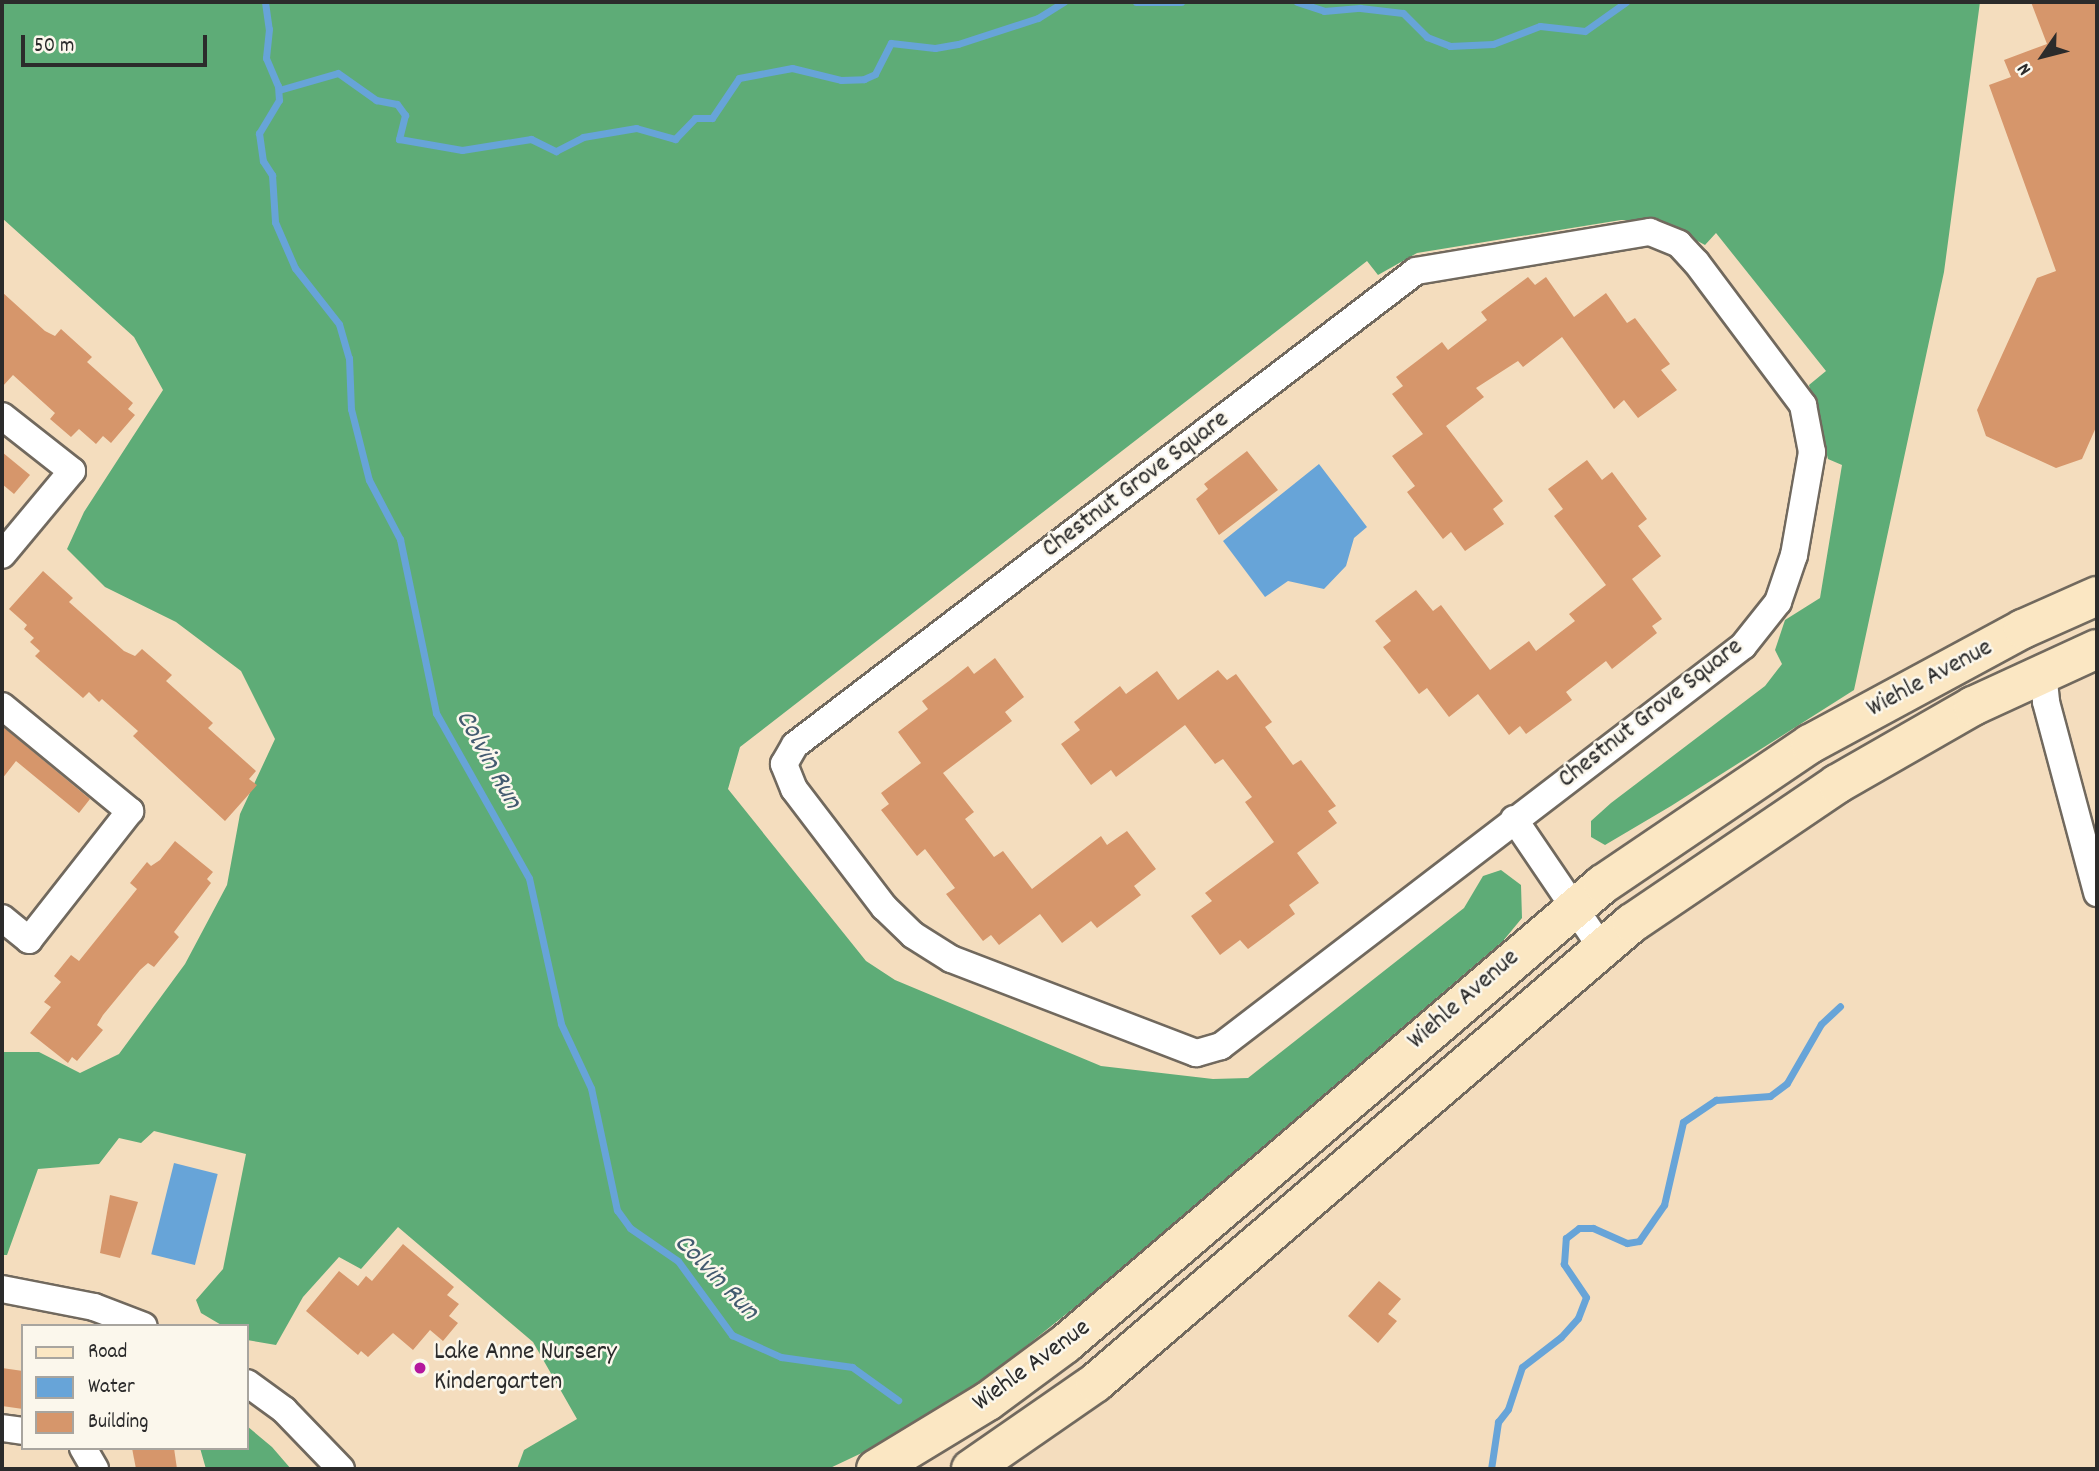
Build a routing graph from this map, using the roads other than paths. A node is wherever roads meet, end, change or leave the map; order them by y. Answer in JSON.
{"nodes":[{"id":1,"x":2,"y":416,"type":"edge"},
{"id":2,"x":2,"y":555,"type":"edge"},
{"id":3,"x":2097,"y":596,"type":"edge"},
{"id":4,"x":2097,"y":649,"type":"edge"},
{"id":5,"x":2042,"y":672,"type":"junction"},
{"id":6,"x":2,"y":706,"type":"edge"},
{"id":7,"x":1514,"y":820,"type":"junction"},
{"id":8,"x":2097,"y":892,"type":"edge"},
{"id":9,"x":1574,"y":907,"type":"junction"},
{"id":10,"x":2,"y":918,"type":"edge"},
{"id":11,"x":1601,"y":947,"type":"junction"},
{"id":12,"x":2,"y":1289,"type":"edge"},
{"id":13,"x":139,"y":1324,"type":"edge"},
{"id":14,"x":248,"y":1383,"type":"edge"},
{"id":15,"x":2,"y":1428,"type":"edge"},
{"id":16,"x":21,"y":1431,"type":"edge"},
{"id":17,"x":84,"y":1450,"type":"edge"},
{"id":18,"x":95,"y":1469,"type":"edge"},
{"id":19,"x":341,"y":1469,"type":"edge"},
{"id":20,"x":876,"y":1469,"type":"edge"},
{"id":21,"x":971,"y":1469,"type":"edge"}],
"edges":[{"from":1,"to":2,"type":"street"},
{"from":3,"to":9,"type":"main road","name":"Wiehle Avenue"},
{"from":4,"to":5,"type":"main road","name":"Wiehle Avenue"},
{"from":5,"to":8,"type":"street"},
{"from":5,"to":11,"type":"main road","name":"Wiehle Avenue"},
{"from":6,"to":10,"type":"street"},
{"from":7,"to":7,"type":"street","name":"Chestnut Grove Square"},
{"from":7,"to":9,"type":"street"},
{"from":9,"to":11,"type":"street"},
{"from":9,"to":20,"type":"main road","name":"Wiehle Avenue"},
{"from":11,"to":21,"type":"main road","name":"Wiehle Avenue"},
{"from":12,"to":13,"type":"street"},
{"from":14,"to":19,"type":"street"},
{"from":15,"to":16,"type":"street"},
{"from":17,"to":18,"type":"street"}]}
